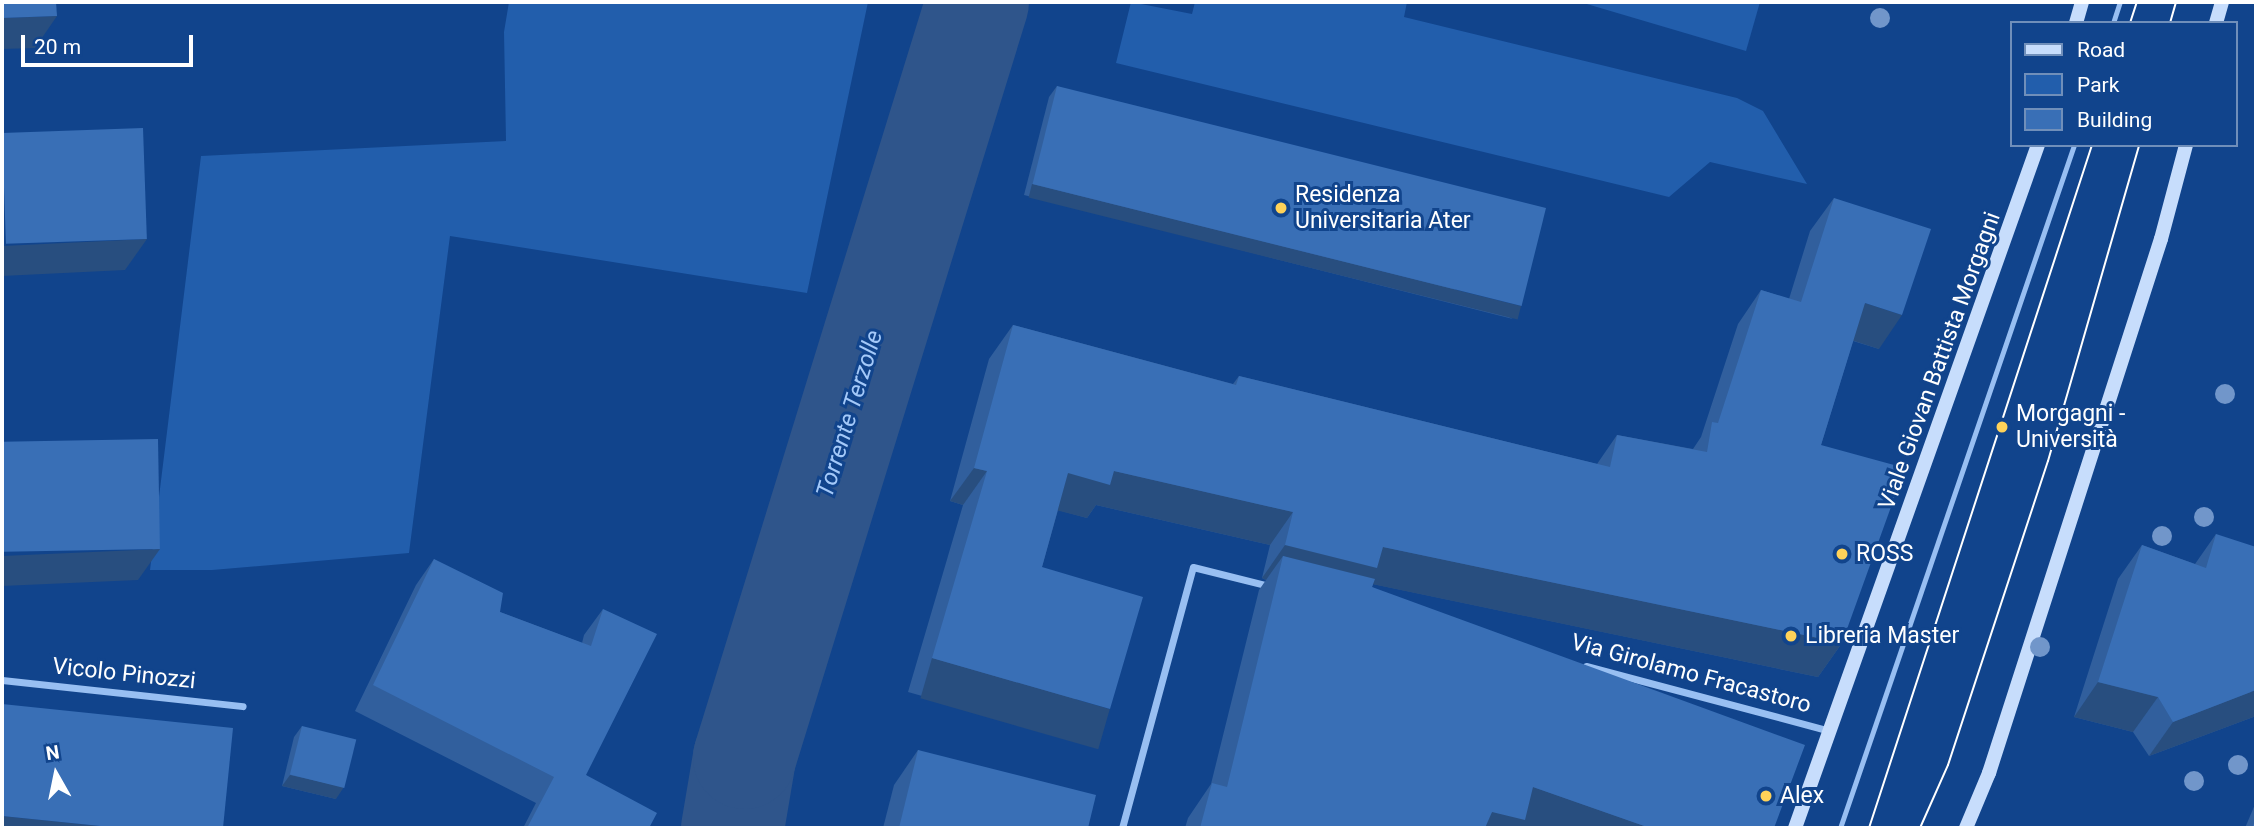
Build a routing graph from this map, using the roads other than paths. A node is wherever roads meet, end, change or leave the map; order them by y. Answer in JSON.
{"nodes":[{"id":1,"x":2082,"y":2,"type":"edge"},
{"id":2,"x":2120,"y":2,"type":"edge"},
{"id":3,"x":2221,"y":2,"type":"edge"},
{"id":4,"x":2077,"y":21,"type":"edge"},
{"id":5,"x":2114,"y":21,"type":"edge"},
{"id":6,"x":2216,"y":21,"type":"edge"},
{"id":7,"x":2037,"y":147,"type":"edge"},
{"id":8,"x":2073,"y":147,"type":"edge"},
{"id":9,"x":2185,"y":147,"type":"edge"},
{"id":10,"x":1273,"y":587,"type":"edge"},
{"id":11,"x":1578,"y":664,"type":"edge"},
{"id":12,"x":2,"y":680,"type":"edge"},
{"id":13,"x":243,"y":706,"type":"dead end"},
{"id":14,"x":1831,"y":731,"type":"junction"},
{"id":15,"x":1122,"y":828,"type":"edge"},
{"id":16,"x":1795,"y":828,"type":"edge"},
{"id":17,"x":1840,"y":828,"type":"edge"},
{"id":18,"x":1966,"y":828,"type":"edge"}],
"edges":[{"from":1,"to":4,"type":"main road"},
{"from":2,"to":5,"type":"lane"},
{"from":3,"to":6,"type":"main road"},
{"from":7,"to":14,"type":"main road","name":"Viale Giovan Battista Morgagni"},
{"from":8,"to":17,"type":"lane"},
{"from":9,"to":18,"type":"main road"},
{"from":10,"to":15,"type":"street"},
{"from":11,"to":14,"type":"street","name":"Via Girolamo Fracastoro"},
{"from":12,"to":13,"type":"street","name":"Vicolo Pinozzi"},
{"from":14,"to":16,"type":"main road","name":"Viale Giovan Battista Morgagni"}]}
